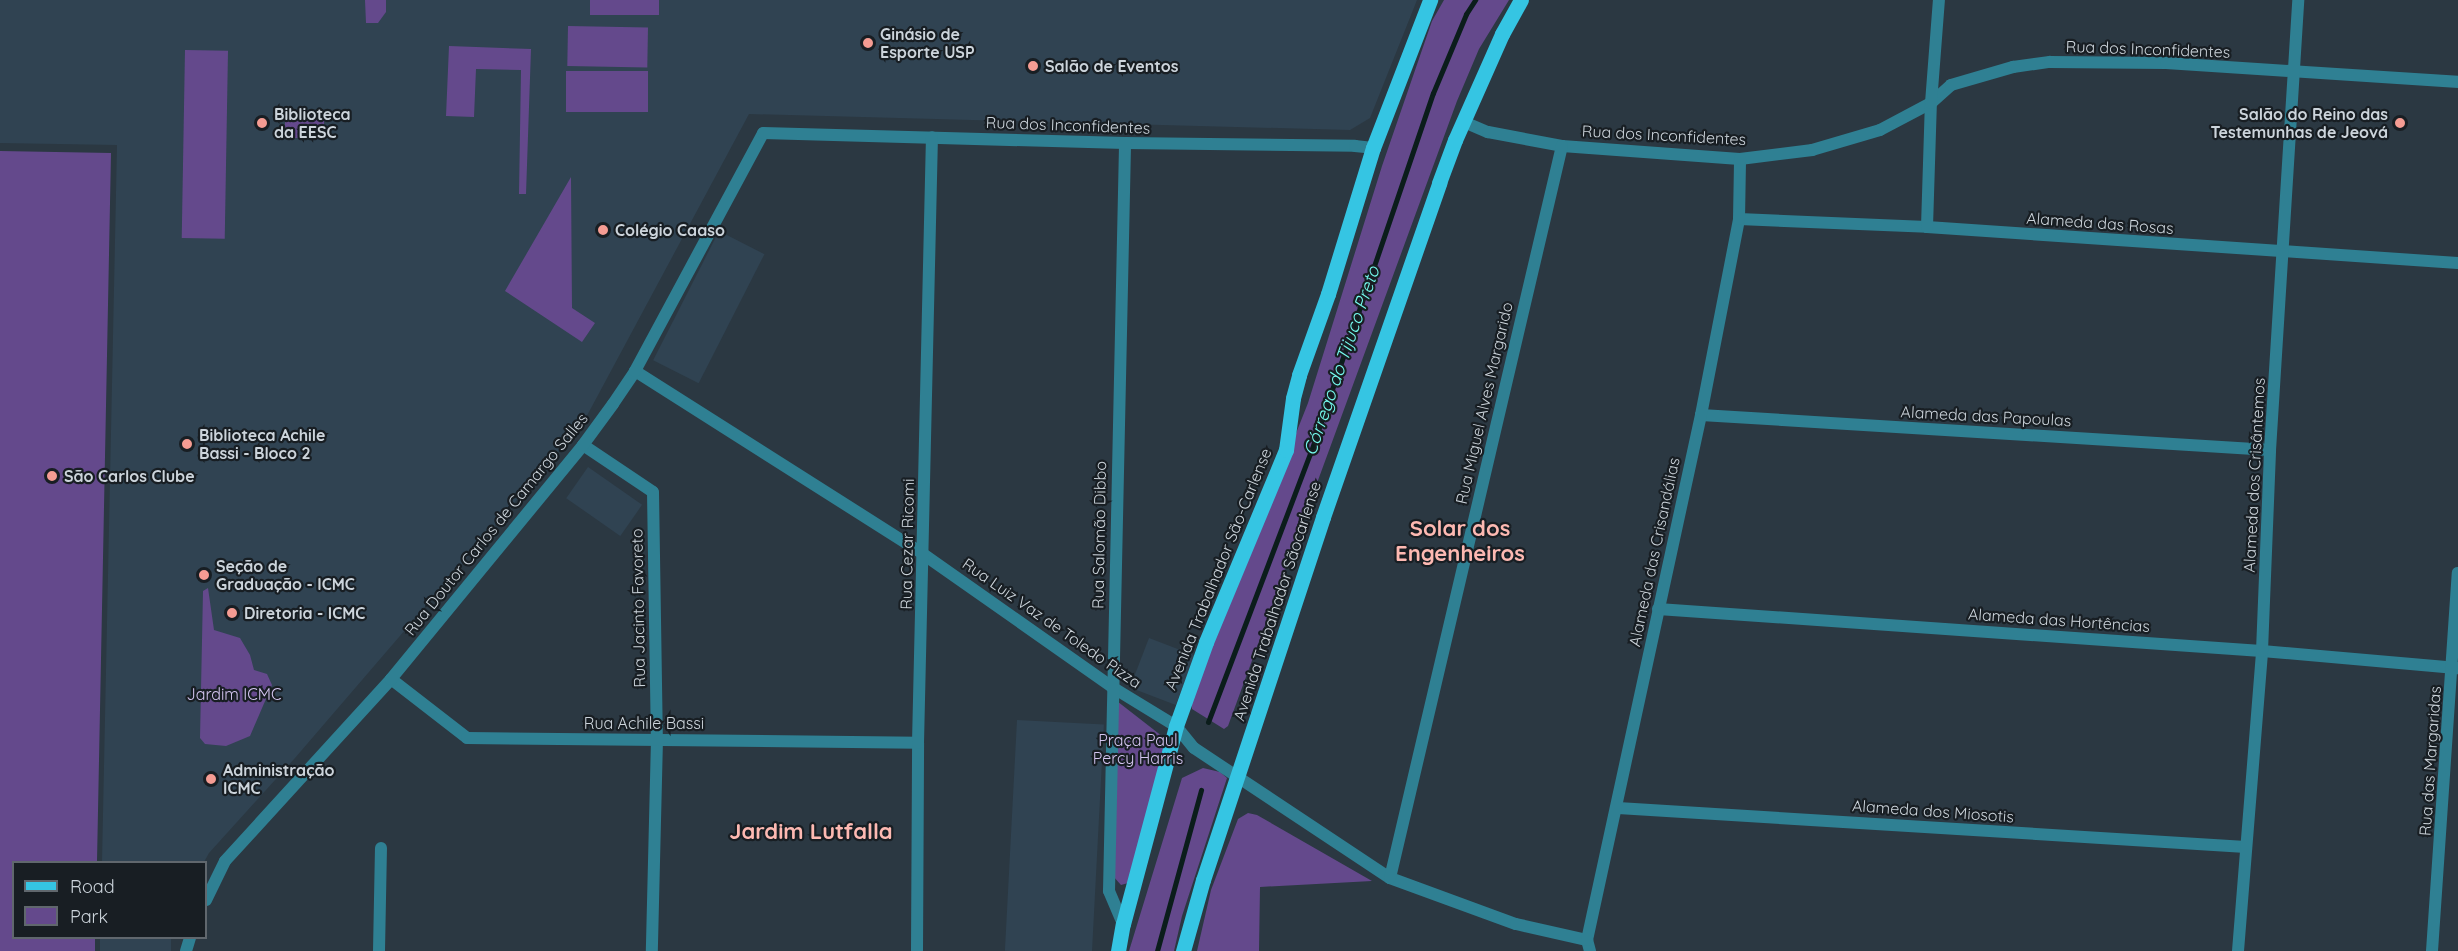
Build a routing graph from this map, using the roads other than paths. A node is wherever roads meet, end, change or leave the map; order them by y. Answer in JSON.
{"nodes":[{"id":1,"x":1430,"y":0,"type":"edge"},
{"id":2,"x":1521,"y":0,"type":"edge"},
{"id":3,"x":1939,"y":0,"type":"edge"},
{"id":4,"x":2298,"y":0,"type":"edge"},
{"id":5,"x":2294,"y":72,"type":"junction"},
{"id":6,"x":2458,"y":81,"type":"edge"},
{"id":7,"x":1931,"y":103,"type":"junction"},
{"id":8,"x":1464,"y":122,"type":"junction"},
{"id":9,"x":763,"y":133,"type":"joint"},
{"id":10,"x":932,"y":137,"type":"junction"},
{"id":11,"x":1125,"y":143,"type":"junction"},
{"id":12,"x":1562,"y":146,"type":"junction"},
{"id":13,"x":1373,"y":148,"type":"junction"},
{"id":14,"x":1740,"y":159,"type":"junction"},
{"id":15,"x":1739,"y":219,"type":"junction"},
{"id":16,"x":1927,"y":227,"type":"junction"},
{"id":17,"x":2283,"y":254,"type":"junction"},
{"id":18,"x":2458,"y":263,"type":"edge"},
{"id":19,"x":635,"y":371,"type":"junction"},
{"id":20,"x":1701,"y":415,"type":"junction"},
{"id":21,"x":583,"y":446,"type":"junction"},
{"id":22,"x":2270,"y":450,"type":"junction"},
{"id":23,"x":923,"y":554,"type":"junction"},
{"id":24,"x":2458,"y":573,"type":"edge"},
{"id":25,"x":1658,"y":609,"type":"junction"},
{"id":26,"x":2262,"y":651,"type":"junction"},
{"id":27,"x":2456,"y":668,"type":"edge"},
{"id":28,"x":391,"y":679,"type":"junction"},
{"id":29,"x":1113,"y":687,"type":"junction"},
{"id":30,"x":1176,"y":726,"type":"junction"},
{"id":31,"x":657,"y":739,"type":"junction"},
{"id":32,"x":918,"y":742,"type":"junction"},
{"id":33,"x":1238,"y":776,"type":"junction"},
{"id":34,"x":1618,"y":808,"type":"junction"},
{"id":35,"x":2246,"y":847,"type":"junction"},
{"id":36,"x":381,"y":848,"type":"dead end"},
{"id":37,"x":1390,"y":878,"type":"junction"},
{"id":38,"x":207,"y":898,"type":"edge"},
{"id":39,"x":1123,"y":924,"type":"junction"},
{"id":40,"x":1588,"y":946,"type":"edge"},
{"id":41,"x":379,"y":951,"type":"edge"},
{"id":42,"x":652,"y":951,"type":"edge"},
{"id":43,"x":916,"y":951,"type":"edge"},
{"id":44,"x":1118,"y":951,"type":"edge"},
{"id":45,"x":1183,"y":951,"type":"edge"},
{"id":46,"x":2238,"y":951,"type":"edge"},
{"id":47,"x":2432,"y":951,"type":"edge"}],
"edges":[{"from":1,"to":13,"type":"main road","name":"Avenida Trabalhador São-Carlense"},
{"from":2,"to":8,"type":"main road","name":"Avenida Trabalhador Sãocarlense"},
{"from":3,"to":7,"type":"street"},
{"from":4,"to":5,"type":"street","name":"Alameda dos Crisântemos"},
{"from":5,"to":6,"type":"street","name":"Rua dos Inconfidentes"},
{"from":5,"to":7,"type":"street","name":"Rua dos Inconfidentes"},
{"from":5,"to":17,"type":"street","name":"Alameda dos Crisântemos"},
{"from":7,"to":14,"type":"street","name":"Rua dos Inconfidentes"},
{"from":7,"to":16,"type":"street"},
{"from":8,"to":12,"type":"street","name":"Rua dos Inconfidentes"},
{"from":8,"to":33,"type":"main road","name":"Avenida Trabalhador Sãocarlense"},
{"from":9,"to":10,"type":"street","name":"Rua dos Inconfidentes"},
{"from":9,"to":19,"type":"street","name":"Rua Doutor Carlos de Camargo Salles"},
{"from":10,"to":11,"type":"street","name":"Rua dos Inconfidentes"},
{"from":10,"to":23,"type":"street","name":"Rua Cezar Ricomi"},
{"from":11,"to":13,"type":"street","name":"Rua dos Inconfidentes"},
{"from":11,"to":29,"type":"street","name":"Rua Salomão Dibbo"},
{"from":12,"to":14,"type":"street","name":"Rua dos Inconfidentes"},
{"from":12,"to":37,"type":"street","name":"Rua Miguel Alves Margarido"},
{"from":13,"to":30,"type":"main road","name":"Avenida Trabalhador São-Carlense"},
{"from":14,"to":15,"type":"street","name":"Alameda das Crisandálias"},
{"from":15,"to":16,"type":"street","name":"Alameda das Rosas"},
{"from":15,"to":20,"type":"street","name":"Alameda das Crisandálias"},
{"from":16,"to":17,"type":"street","name":"Alameda das Rosas"},
{"from":17,"to":18,"type":"street","name":"Alameda das Rosas"},
{"from":17,"to":22,"type":"street","name":"Alameda dos Crisântemos"},
{"from":19,"to":21,"type":"street","name":"Rua Doutor Carlos de Camargo Salles"},
{"from":19,"to":23,"type":"street","name":"Rua Luiz Vaz de Toledo Pizza"},
{"from":20,"to":22,"type":"street","name":"Alameda das Papoulas"},
{"from":20,"to":25,"type":"street","name":"Alameda das Crisandálias"},
{"from":21,"to":28,"type":"street","name":"Rua Doutor Carlos de Camargo Salles"},
{"from":21,"to":31,"type":"street","name":"Rua Jacinto Favoreto"},
{"from":22,"to":26,"type":"street","name":"Alameda dos Crisântemos"},
{"from":23,"to":29,"type":"street","name":"Rua Luiz Vaz de Toledo Pizza"},
{"from":23,"to":32,"type":"street","name":"Rua Cezar Ricomi"},
{"from":24,"to":27,"type":"street","name":"Rua das Margaridas"},
{"from":25,"to":26,"type":"street","name":"Alameda das Hortências"},
{"from":25,"to":34,"type":"street","name":"Alameda das Crisandálias"},
{"from":26,"to":27,"type":"street","name":"Alameda das Hortências"},
{"from":26,"to":35,"type":"street","name":"Alameda dos Crisântemos"},
{"from":27,"to":47,"type":"street","name":"Rua das Margaridas"},
{"from":28,"to":31,"type":"street","name":"Rua Achile Bassi"},
{"from":28,"to":38,"type":"street","name":"Rua Doutor Carlos de Camargo Salles"},
{"from":29,"to":30,"type":"street","name":"Rua Luiz Vaz de Toledo Pizza"},
{"from":29,"to":39,"type":"street","name":"Rua Salomão Dibbo"},
{"from":30,"to":33,"type":"street","name":"Rua Luiz Vaz de Toledo Pizza"},
{"from":30,"to":39,"type":"main road","name":"Avenida Trabalhador São-Carlense"},
{"from":31,"to":32,"type":"street","name":"Rua Achile Bassi"},
{"from":31,"to":42,"type":"street","name":"Rua Jacinto Favoreto"},
{"from":32,"to":43,"type":"street","name":"Rua Cezar Ricomi"},
{"from":33,"to":37,"type":"street","name":"Rua Luiz Vaz de Toledo Pizza"},
{"from":33,"to":45,"type":"main road","name":"Avenida Trabalhador Sãocarlense"},
{"from":34,"to":35,"type":"street","name":"Alameda dos Miosotis"},
{"from":34,"to":40,"type":"street","name":"Alameda das Crisandálias"},
{"from":35,"to":46,"type":"street","name":"Alameda dos Crisântemos"},
{"from":36,"to":41,"type":"street"},
{"from":37,"to":40,"type":"street","name":"Rua Luiz Vaz de Toledo Pizza"},
{"from":39,"to":44,"type":"main road","name":"Avenida Trabalhador São-Carlense"}]}
